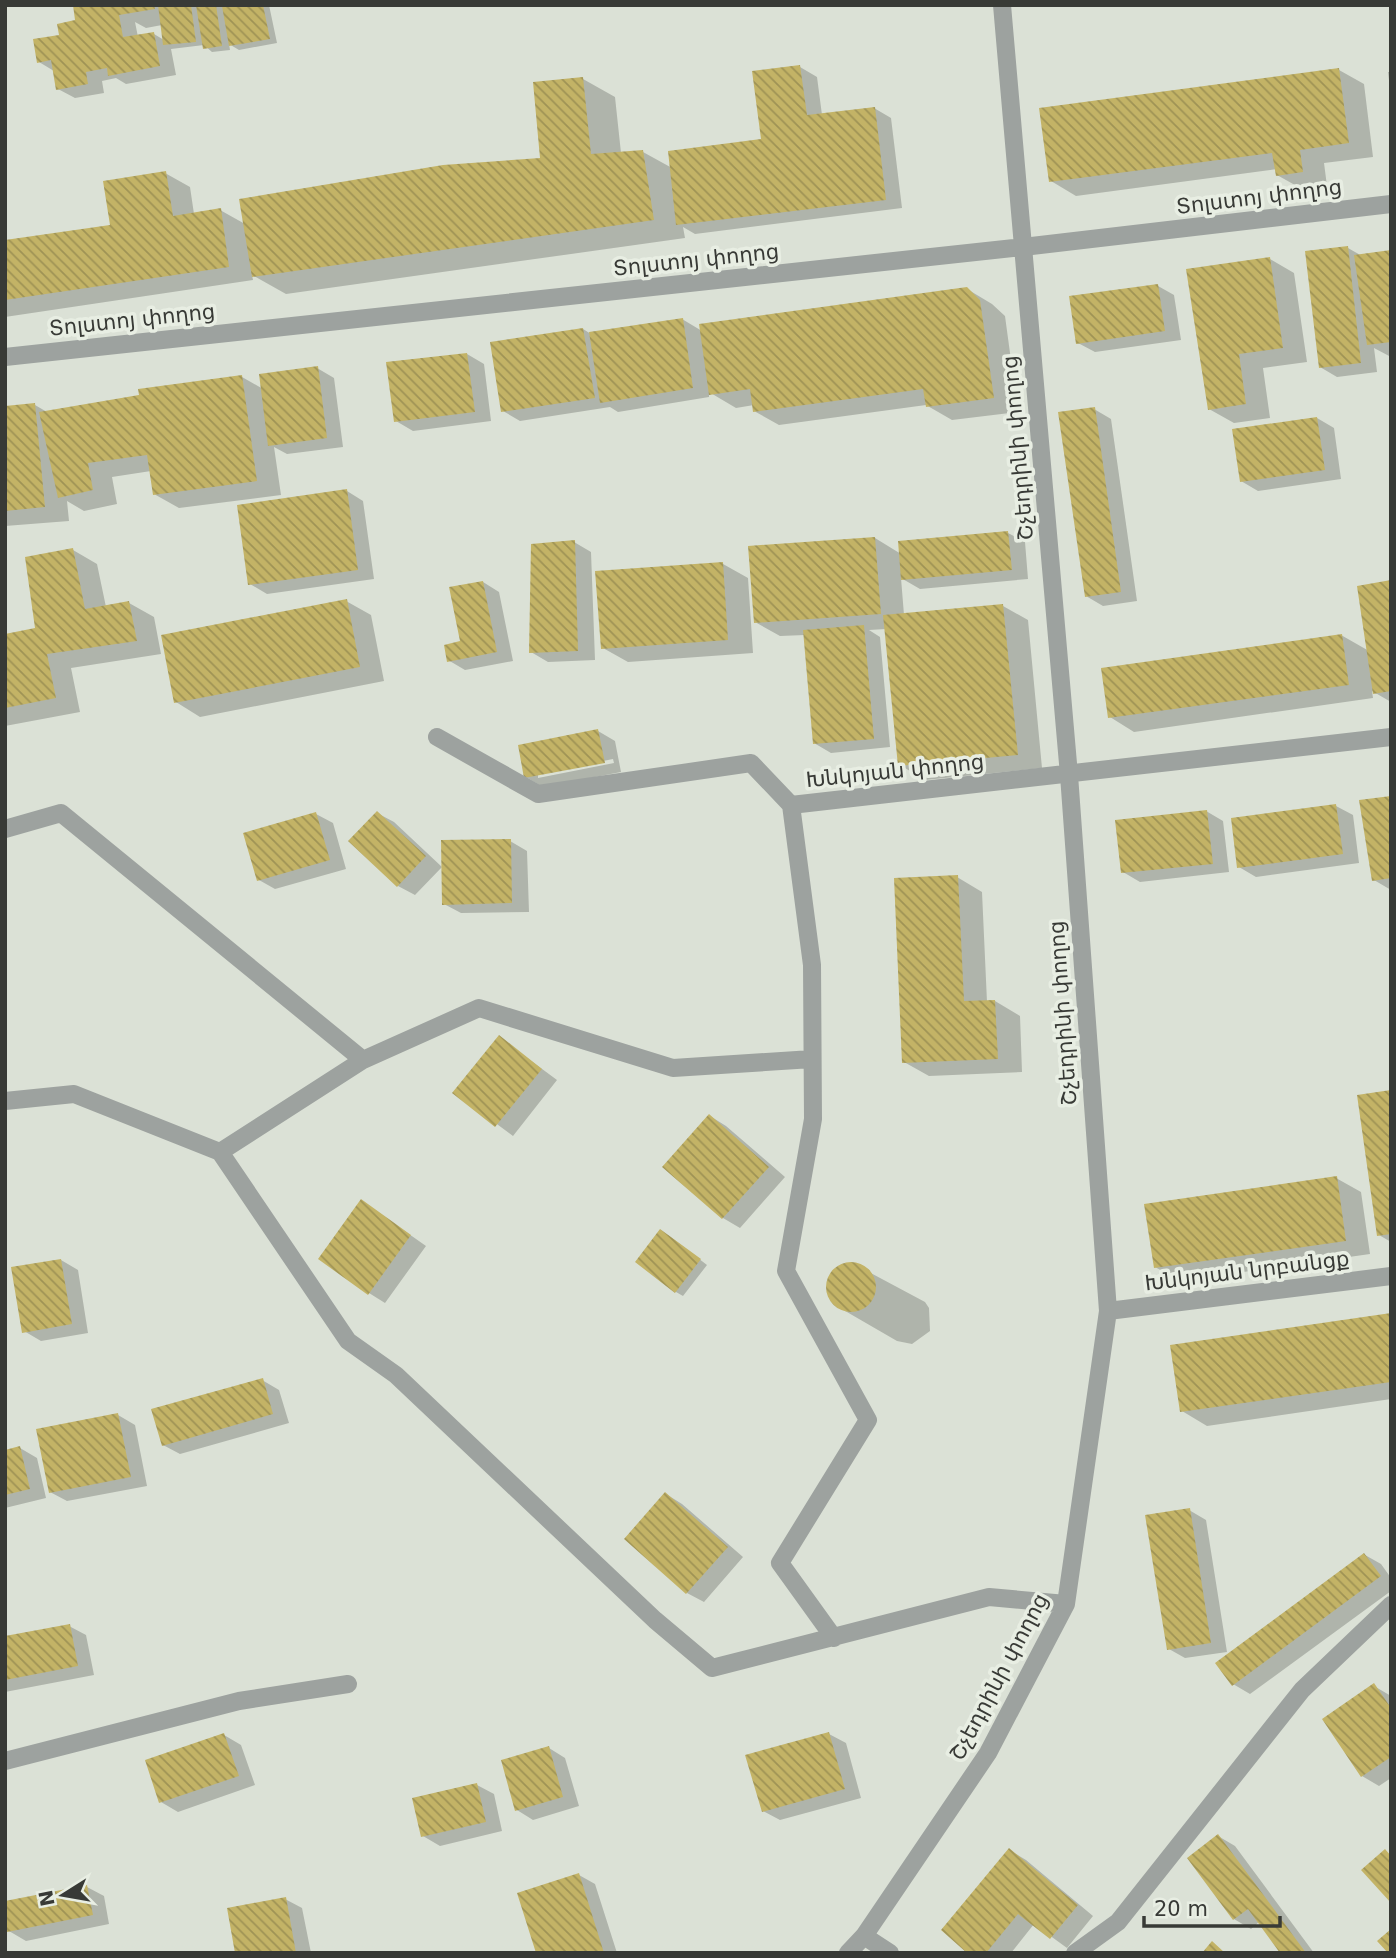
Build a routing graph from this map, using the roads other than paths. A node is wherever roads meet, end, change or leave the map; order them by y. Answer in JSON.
{"nodes":[{"id":1,"x":1002,"y":5,"type":"edge"},
{"id":2,"x":1391,"y":204,"type":"edge"},
{"id":3,"x":1023,"y":247,"type":"junction"},
{"id":4,"x":5,"y":357,"type":"edge"},
{"id":5,"x":437,"y":737,"type":"dead end"},
{"id":6,"x":1391,"y":737,"type":"edge"},
{"id":7,"x":1069,"y":775,"type":"junction"},
{"id":8,"x":791,"y":805,"type":"junction"},
{"id":9,"x":5,"y":829,"type":"edge"},
{"id":10,"x":812,"y":1059,"type":"junction"},
{"id":11,"x":363,"y":1060,"type":"junction"},
{"id":12,"x":5,"y":1101,"type":"edge"},
{"id":13,"x":220,"y":1152,"type":"junction"},
{"id":14,"x":1391,"y":1276,"type":"edge"},
{"id":15,"x":1108,"y":1311,"type":"junction"},
{"id":16,"x":1066,"y":1604,"type":"junction"},
{"id":17,"x":1391,"y":1605,"type":"edge"},
{"id":18,"x":834,"y":1638,"type":"junction"},
{"id":19,"x":348,"y":1684,"type":"dead end"},
{"id":20,"x":5,"y":1760,"type":"edge"},
{"id":21,"x":864,"y":1936,"type":"junction"},
{"id":22,"x":848,"y":1953,"type":"edge"},
{"id":23,"x":890,"y":1953,"type":"edge"},
{"id":24,"x":1075,"y":1953,"type":"edge"}],
"edges":[{"from":1,"to":3,"type":"street","name":"Շչեդրինի փողոց"},
{"from":2,"to":3,"type":"street","name":"Տոլստոյ փողոց"},
{"from":3,"to":4,"type":"street","name":"Տոլստոյ փողոց"},
{"from":3,"to":7,"type":"street","name":"Շչեդրինի փողոց"},
{"from":5,"to":8,"type":"street","name":"Խնկոյան փողոց"},
{"from":6,"to":7,"type":"street","name":"Խնկոյան փողոց"},
{"from":7,"to":8,"type":"street","name":"Խնկոյան փողոց"},
{"from":7,"to":15,"type":"street","name":"Շչեդրինի փողոց"},
{"from":8,"to":10,"type":"street"},
{"from":9,"to":11,"type":"street"},
{"from":10,"to":11,"type":"street"},
{"from":10,"to":18,"type":"street"},
{"from":11,"to":13,"type":"street"},
{"from":12,"to":13,"type":"street"},
{"from":13,"to":18,"type":"street"},
{"from":14,"to":15,"type":"street","name":"Խնկոյան նրբանցք"},
{"from":15,"to":16,"type":"street","name":"Շչեդրինի փողոց"},
{"from":16,"to":18,"type":"street"},
{"from":16,"to":21,"type":"street","name":"Շչեդրինի փողոց"},
{"from":17,"to":24,"type":"street"},
{"from":19,"to":20,"type":"street"},
{"from":21,"to":22,"type":"street","name":"Շչեդրինի փողոց"},
{"from":21,"to":23,"type":"street"}]}
